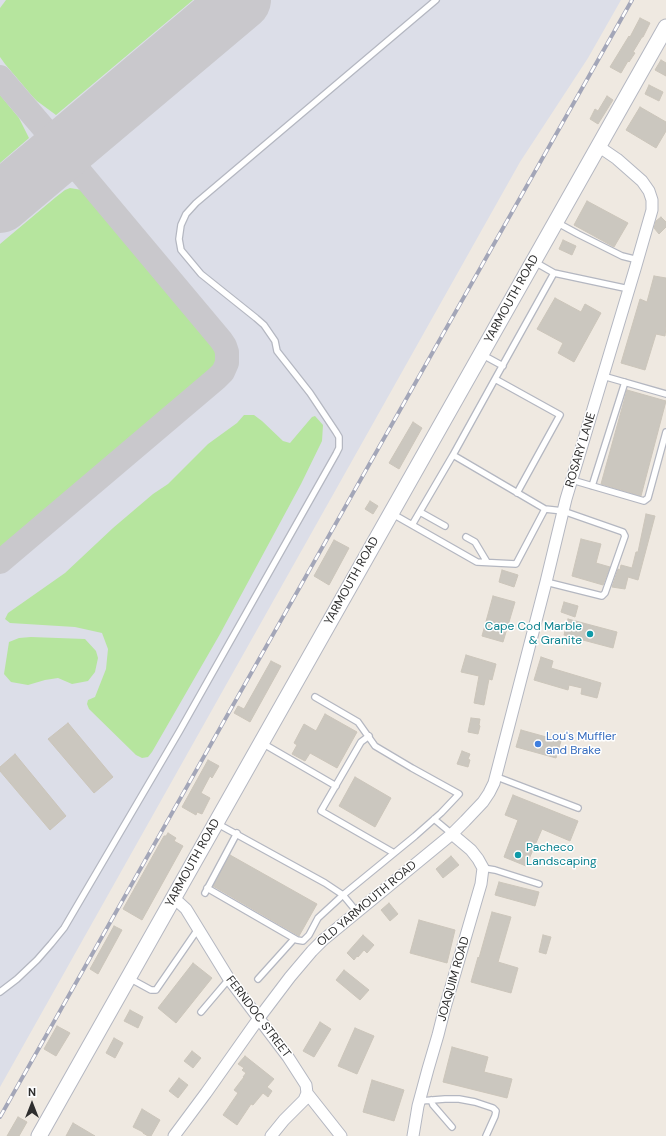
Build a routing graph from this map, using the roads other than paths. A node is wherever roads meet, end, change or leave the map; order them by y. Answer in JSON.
{"nodes":[{"id":1,"x":436,"y":0,"type":"edge"},
{"id":2,"x":666,"y":27,"type":"edge"},
{"id":3,"x":598,"y":146,"type":"junction"},
{"id":4,"x":556,"y":222,"type":"junction"},
{"id":5,"x":638,"y":260,"type":"junction"},
{"id":6,"x":533,"y":261,"type":"junction"},
{"id":7,"x":554,"y":273,"type":"junction"},
{"id":8,"x":629,"y":289,"type":"junction"},
{"id":9,"x":481,"y":354,"type":"junction"},
{"id":10,"x":503,"y":366,"type":"junction"},
{"id":11,"x":603,"y":376,"type":"junction"},
{"id":12,"x":495,"y":379,"type":"junction"},
{"id":13,"x":625,"y":382,"type":"junction"},
{"id":14,"x":666,"y":394,"type":"edge"},
{"id":15,"x":666,"y":432,"type":"edge"},
{"id":16,"x":452,"y":455,"type":"junction"},
{"id":17,"x":572,"y":480,"type":"junction"},
{"id":18,"x":592,"y":486,"type":"junction"},
{"id":19,"x":517,"y":493,"type":"junction"},
{"id":20,"x":545,"y":509,"type":"junction"},
{"id":21,"x":563,"y":511,"type":"junction"},
{"id":22,"x":420,"y":512,"type":"junction"},
{"id":23,"x":391,"y":513,"type":"junction"},
{"id":24,"x":412,"y":525,"type":"junction"},
{"id":25,"x":445,"y":526,"type":"dead end"},
{"id":26,"x":466,"y":537,"type":"dead end"},
{"id":27,"x":487,"y":562,"type":"junction"},
{"id":28,"x":546,"y":582,"type":"junction"},
{"id":29,"x":315,"y":697,"type":"dead end"},
{"id":30,"x":368,"y":736,"type":"junction"},
{"id":31,"x":261,"y":743,"type":"junction"},
{"id":32,"x":496,"y":777,"type":"junction"},
{"id":33,"x":336,"y":786,"type":"junction"},
{"id":34,"x":578,"y":808,"type":"dead end"},
{"id":35,"x":434,"y":819,"type":"junction"},
{"id":36,"x":216,"y":822,"type":"junction"},
{"id":37,"x":237,"y":834,"type":"junction"},
{"id":38,"x":452,"y":834,"type":"junction"},
{"id":39,"x":394,"y":853,"type":"junction"},
{"id":40,"x":483,"y":868,"type":"junction"},
{"id":41,"x":539,"y":884,"type":"dead end"},
{"id":42,"x":343,"y":895,"type":"junction"},
{"id":43,"x":174,"y":898,"type":"junction"},
{"id":44,"x":357,"y":912,"type":"junction"},
{"id":45,"x":198,"y":929,"type":"junction"},
{"id":46,"x":294,"y":939,"type":"junction"},
{"id":47,"x":129,"y":978,"type":"junction"},
{"id":48,"x":229,"y":979,"type":"junction"},
{"id":49,"x":258,"y":979,"type":"dead end"},
{"id":50,"x":0,"y":992,"type":"edge"},
{"id":51,"x":201,"y":1012,"type":"dead end"},
{"id":52,"x":259,"y":1018,"type":"junction"},
{"id":53,"x":307,"y":1093,"type":"junction"},
{"id":54,"x":425,"y":1101,"type":"junction"},
{"id":55,"x":452,"y":1128,"type":"dead end"},
{"id":56,"x":39,"y":1136,"type":"edge"},
{"id":57,"x":174,"y":1136,"type":"edge"},
{"id":58,"x":271,"y":1136,"type":"edge"},
{"id":59,"x":341,"y":1136,"type":"edge"},
{"id":60,"x":413,"y":1136,"type":"edge"},
{"id":61,"x":486,"y":1136,"type":"edge"}],
"edges":[{"from":1,"to":50,"type":"lane"},
{"from":2,"to":3,"type":"main road","name":"YARMOUTH ROAD"},
{"from":3,"to":4,"type":"main road","name":"YARMOUTH ROAD"},
{"from":3,"to":5,"type":"street","name":"ROSARY LANE"},
{"from":4,"to":5,"type":"lane"},
{"from":4,"to":6,"type":"main road","name":"YARMOUTH ROAD"},
{"from":5,"to":8,"type":"street","name":"ROSARY LANE"},
{"from":6,"to":7,"type":"lane"},
{"from":6,"to":9,"type":"main road","name":"YARMOUTH ROAD"},
{"from":7,"to":8,"type":"lane"},
{"from":7,"to":10,"type":"lane"},
{"from":8,"to":11,"type":"street","name":"ROSARY LANE"},
{"from":9,"to":10,"type":"lane"},
{"from":9,"to":23,"type":"main road","name":"YARMOUTH ROAD"},
{"from":10,"to":12,"type":"lane"},
{"from":11,"to":13,"type":"lane"},
{"from":11,"to":17,"type":"street","name":"ROSARY LANE"},
{"from":12,"to":16,"type":"lane"},
{"from":12,"to":19,"type":"lane"},
{"from":13,"to":14,"type":"lane"},
{"from":13,"to":18,"type":"lane"},
{"from":15,"to":18,"type":"lane"},
{"from":16,"to":19,"type":"lane"},
{"from":16,"to":22,"type":"lane"},
{"from":17,"to":18,"type":"lane"},
{"from":17,"to":21,"type":"street","name":"ROSARY LANE"},
{"from":19,"to":20,"type":"lane"},
{"from":20,"to":21,"type":"lane"},
{"from":20,"to":27,"type":"lane"},
{"from":21,"to":28,"type":"street","name":"ROSARY LANE"},
{"from":21,"to":28,"type":"lane"},
{"from":22,"to":24,"type":"lane"},
{"from":22,"to":25,"type":"lane"},
{"from":23,"to":24,"type":"lane"},
{"from":23,"to":31,"type":"main road","name":"YARMOUTH ROAD"},
{"from":24,"to":27,"type":"lane"},
{"from":26,"to":27,"type":"lane"},
{"from":28,"to":32,"type":"street","name":"ROSARY LANE"},
{"from":29,"to":30,"type":"lane"},
{"from":30,"to":33,"type":"lane"},
{"from":30,"to":35,"type":"lane"},
{"from":31,"to":33,"type":"lane"},
{"from":31,"to":36,"type":"main road","name":"YARMOUTH ROAD"},
{"from":32,"to":34,"type":"lane"},
{"from":32,"to":38,"type":"street","name":"OLD YARMOUTH ROAD"},
{"from":33,"to":39,"type":"lane"},
{"from":35,"to":38,"type":"lane"},
{"from":35,"to":39,"type":"lane"},
{"from":36,"to":37,"type":"lane"},
{"from":36,"to":43,"type":"main road","name":"YARMOUTH ROAD"},
{"from":37,"to":42,"type":"lane"},
{"from":37,"to":46,"type":"lane"},
{"from":38,"to":40,"type":"street"},
{"from":38,"to":44,"type":"street","name":"OLD YARMOUTH ROAD"},
{"from":39,"to":42,"type":"lane"},
{"from":40,"to":41,"type":"lane"},
{"from":40,"to":54,"type":"street","name":"JOAQUIM ROAD"},
{"from":42,"to":44,"type":"lane"},
{"from":42,"to":46,"type":"lane"},
{"from":43,"to":45,"type":"street","name":"FERNDOC STREET"},
{"from":43,"to":47,"type":"main road","name":"YARMOUTH ROAD"},
{"from":44,"to":52,"type":"street","name":"OLD YARMOUTH ROAD"},
{"from":45,"to":47,"type":"lane"},
{"from":45,"to":48,"type":"street","name":"FERNDOC STREET"},
{"from":46,"to":49,"type":"lane"},
{"from":47,"to":56,"type":"main road","name":"YARMOUTH ROAD"},
{"from":48,"to":51,"type":"lane"},
{"from":48,"to":52,"type":"street","name":"FERNDOC STREET"},
{"from":52,"to":53,"type":"street","name":"FERNDOC STREET"},
{"from":52,"to":57,"type":"street","name":"OLD YARMOUTH ROAD"},
{"from":53,"to":58,"type":"street"},
{"from":53,"to":59,"type":"street","name":"FERNDOC STREET"},
{"from":54,"to":55,"type":"lane"},
{"from":54,"to":60,"type":"street","name":"JOAQUIM ROAD"},
{"from":54,"to":61,"type":"lane"}]}
